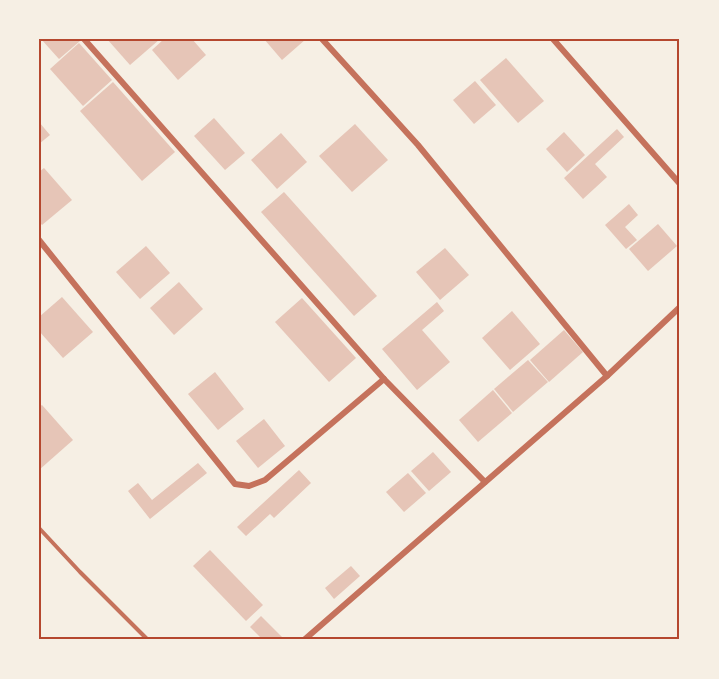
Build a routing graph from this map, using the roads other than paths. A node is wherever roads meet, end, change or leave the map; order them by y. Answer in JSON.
{"nodes":[{"id":1,"x":84,"y":39,"type":"edge"},
{"id":2,"x":322,"y":39,"type":"edge"},
{"id":3,"x":553,"y":39,"type":"edge"},
{"id":4,"x":680,"y":184,"type":"edge"},
{"id":5,"x":39,"y":240,"type":"edge"},
{"id":6,"x":680,"y":307,"type":"edge"},
{"id":7,"x":607,"y":376,"type":"junction"},
{"id":8,"x":384,"y":379,"type":"junction"},
{"id":9,"x":485,"y":482,"type":"junction"},
{"id":10,"x":39,"y":528,"type":"edge"},
{"id":11,"x":148,"y":640,"type":"edge"},
{"id":12,"x":304,"y":640,"type":"edge"}],
"edges":[{"from":1,"to":8,"type":"street"},
{"from":2,"to":7,"type":"street"},
{"from":3,"to":4,"type":"street"},
{"from":5,"to":8,"type":"street"},
{"from":6,"to":7,"type":"street"},
{"from":7,"to":9,"type":"street"},
{"from":8,"to":9,"type":"street"},
{"from":9,"to":12,"type":"street"},
{"from":10,"to":11,"type":"lane"}]}
